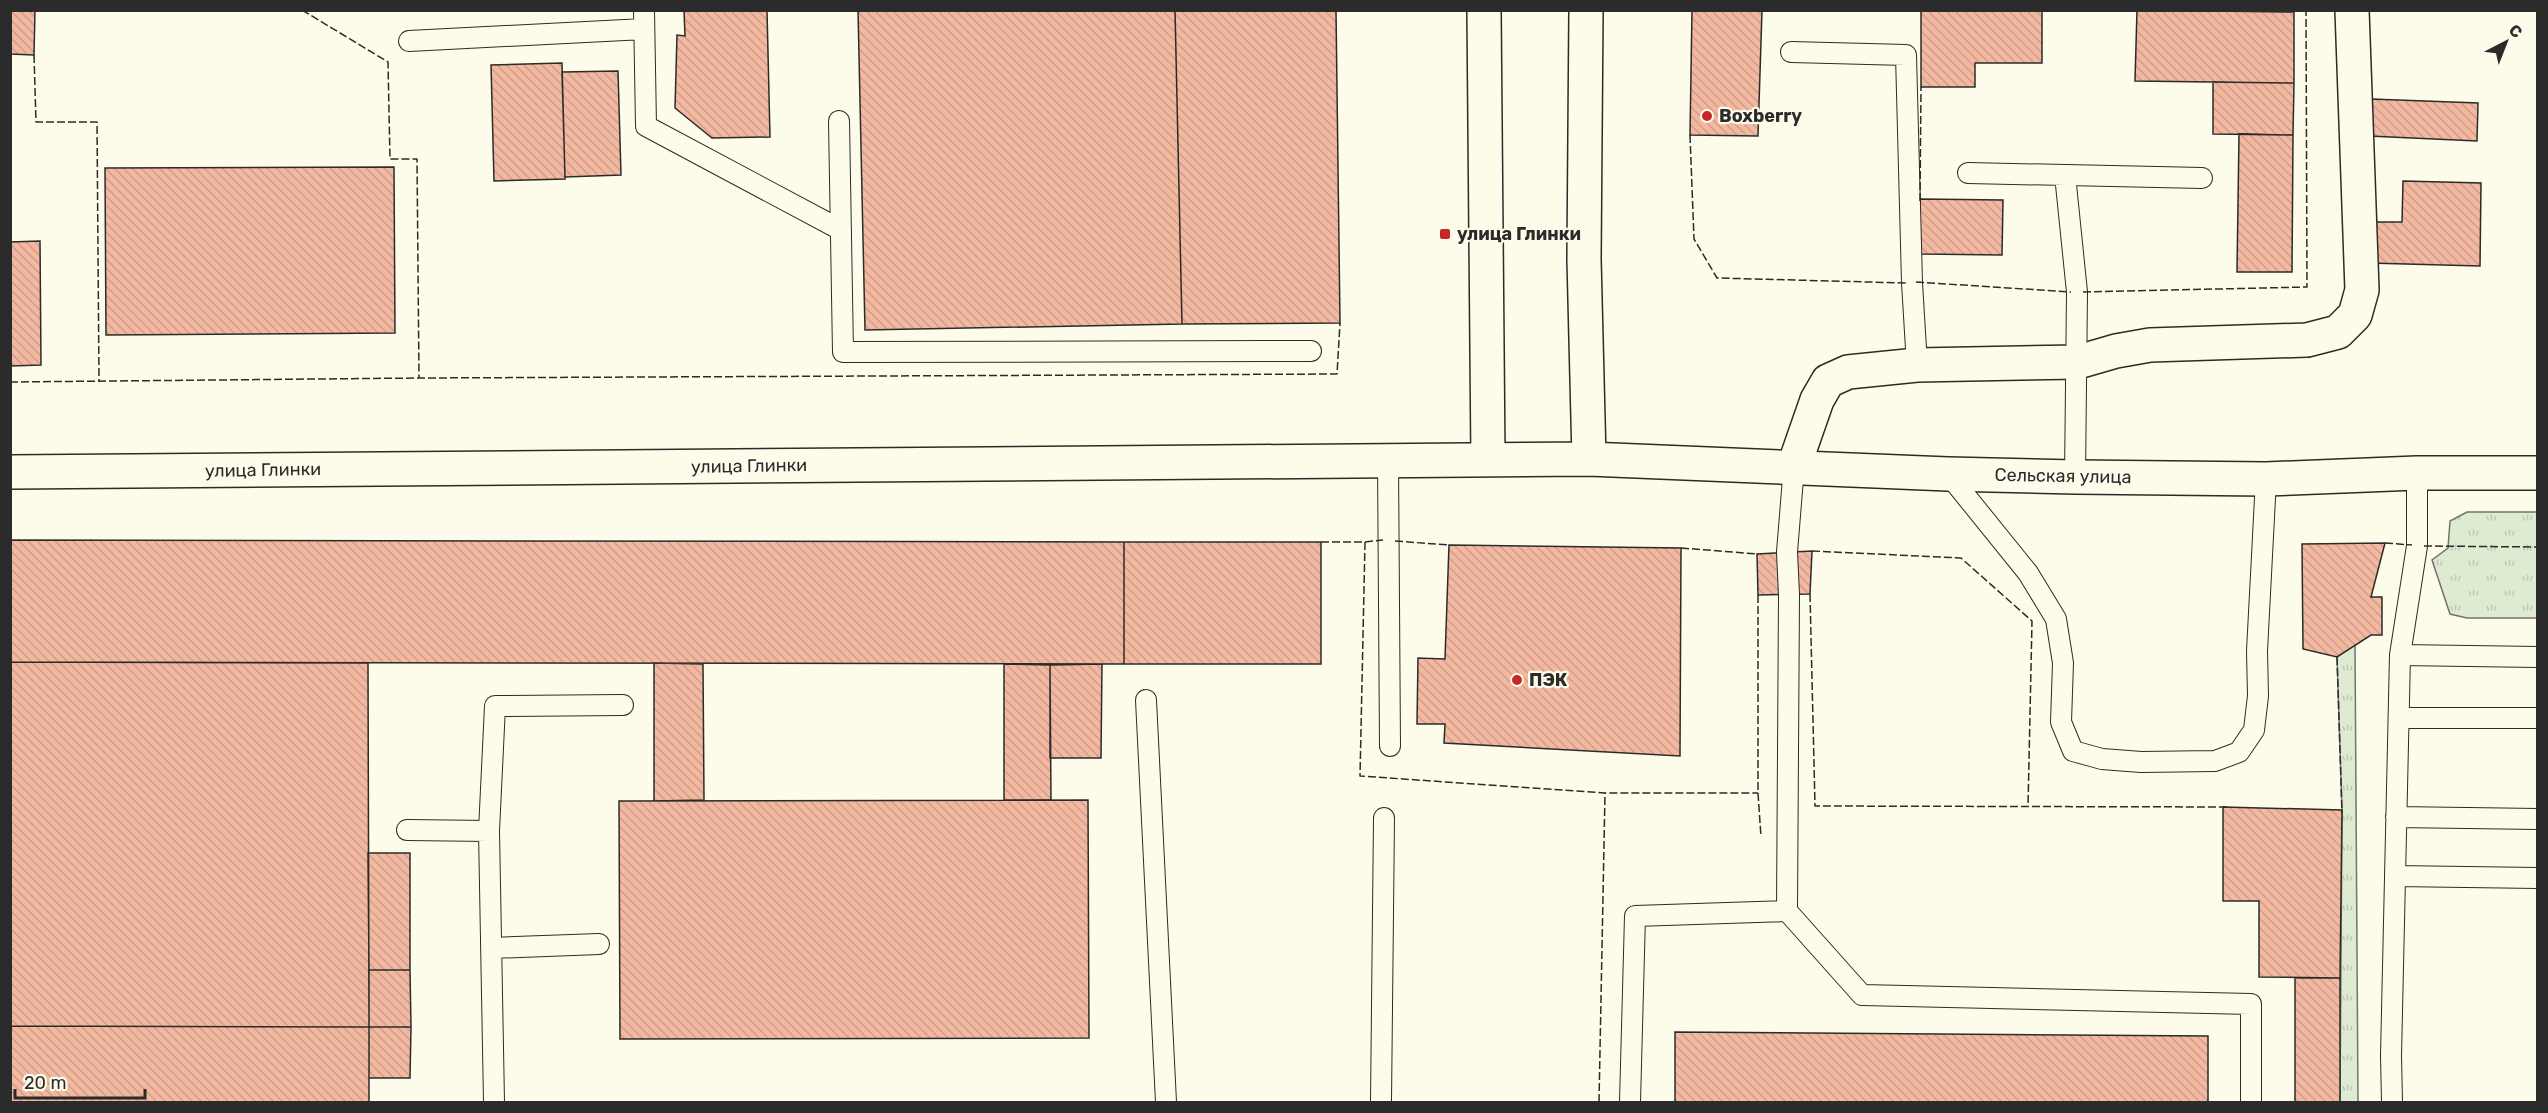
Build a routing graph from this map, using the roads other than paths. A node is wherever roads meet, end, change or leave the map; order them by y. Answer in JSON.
{"nodes":[{"id":1,"x":1484,"y":10,"type":"edge"},
{"id":2,"x":1586,"y":10,"type":"edge"},
{"id":3,"x":2352,"y":10,"type":"edge"},
{"id":4,"x":644,"y":20,"type":"edge"},
{"id":5,"x":409,"y":42,"type":"dead end"},
{"id":6,"x":1791,"y":52,"type":"dead end"},
{"id":7,"x":839,"y":121,"type":"dead end"},
{"id":8,"x":1968,"y":173,"type":"dead end"},
{"id":9,"x":2065,"y":175,"type":"junction"},
{"id":10,"x":2202,"y":178,"type":"dead end"},
{"id":11,"x":842,"y":230,"type":"junction"},
{"id":12,"x":1311,"y":351,"type":"dead end"},
{"id":13,"x":2078,"y":362,"type":"junction"},
{"id":14,"x":1917,"y":365,"type":"junction"},
{"id":15,"x":1589,"y":459,"type":"junction"},
{"id":16,"x":1388,"y":460,"type":"junction"},
{"id":17,"x":1488,"y":460,"type":"junction"},
{"id":18,"x":1794,"y":466,"type":"junction"},
{"id":19,"x":10,"y":472,"type":"edge"},
{"id":20,"x":2417,"y":473,"type":"junction"},
{"id":21,"x":2538,"y":473,"type":"edge"},
{"id":22,"x":1948,"y":474,"type":"junction"},
{"id":23,"x":2075,"y":477,"type":"junction"},
{"id":24,"x":2266,"y":479,"type":"junction"},
{"id":25,"x":2400,"y":655,"type":"junction"},
{"id":26,"x":2538,"y":657,"type":"edge"},
{"id":27,"x":1146,"y":700,"type":"dead end"},
{"id":28,"x":623,"y":705,"type":"dead end"},
{"id":29,"x":2399,"y":718,"type":"junction"},
{"id":30,"x":2538,"y":718,"type":"edge"},
{"id":31,"x":1390,"y":746,"type":"dead end"},
{"id":32,"x":2396,"y":817,"type":"junction"},
{"id":33,"x":1384,"y":818,"type":"dead end"},
{"id":34,"x":2538,"y":819,"type":"edge"},
{"id":35,"x":407,"y":830,"type":"dead end"},
{"id":36,"x":489,"y":831,"type":"junction"},
{"id":37,"x":2395,"y":876,"type":"junction"},
{"id":38,"x":2538,"y":878,"type":"edge"},
{"id":39,"x":1787,"y":911,"type":"junction"},
{"id":40,"x":599,"y":944,"type":"dead end"},
{"id":41,"x":491,"y":948,"type":"junction"},
{"id":42,"x":494,"y":1102,"type":"edge"},
{"id":43,"x":1166,"y":1102,"type":"edge"},
{"id":44,"x":1381,"y":1102,"type":"edge"},
{"id":45,"x":1630,"y":1102,"type":"edge"},
{"id":46,"x":2251,"y":1102,"type":"edge"},
{"id":47,"x":2392,"y":1102,"type":"edge"}],
"edges":[{"from":1,"to":17,"type":"main road"},
{"from":2,"to":15,"type":"main road"},
{"from":3,"to":13,"type":"main road"},
{"from":4,"to":5,"type":"lane"},
{"from":4,"to":11,"type":"lane"},
{"from":6,"to":14,"type":"lane"},
{"from":7,"to":11,"type":"lane"},
{"from":8,"to":9,"type":"lane"},
{"from":9,"to":10,"type":"lane"},
{"from":9,"to":13,"type":"lane"},
{"from":11,"to":12,"type":"lane"},
{"from":13,"to":14,"type":"main road"},
{"from":13,"to":23,"type":"lane"},
{"from":14,"to":18,"type":"main road"},
{"from":15,"to":17,"type":"main road","name":"улица Глинки"},
{"from":15,"to":18,"type":"main road","name":"Сельская улица"},
{"from":16,"to":17,"type":"main road","name":"улица Глинки"},
{"from":16,"to":19,"type":"main road","name":"улица Глинки"},
{"from":16,"to":31,"type":"lane"},
{"from":18,"to":22,"type":"main road","name":"Сельская улица"},
{"from":18,"to":39,"type":"lane"},
{"from":20,"to":21,"type":"main road","name":"Сельская улица"},
{"from":20,"to":24,"type":"main road","name":"Сельская улица"},
{"from":20,"to":25,"type":"lane"},
{"from":22,"to":23,"type":"main road","name":"Сельская улица"},
{"from":22,"to":24,"type":"lane"},
{"from":23,"to":24,"type":"main road","name":"Сельская улица"},
{"from":25,"to":26,"type":"lane"},
{"from":25,"to":29,"type":"lane"},
{"from":27,"to":43,"type":"lane"},
{"from":28,"to":36,"type":"lane"},
{"from":29,"to":30,"type":"lane"},
{"from":29,"to":32,"type":"lane"},
{"from":32,"to":34,"type":"lane"},
{"from":32,"to":37,"type":"lane"},
{"from":33,"to":44,"type":"lane"},
{"from":35,"to":36,"type":"lane"},
{"from":36,"to":41,"type":"lane"},
{"from":37,"to":38,"type":"lane"},
{"from":37,"to":47,"type":"lane"},
{"from":39,"to":45,"type":"lane"},
{"from":39,"to":46,"type":"lane"},
{"from":40,"to":41,"type":"lane"},
{"from":41,"to":42,"type":"lane"}]}
